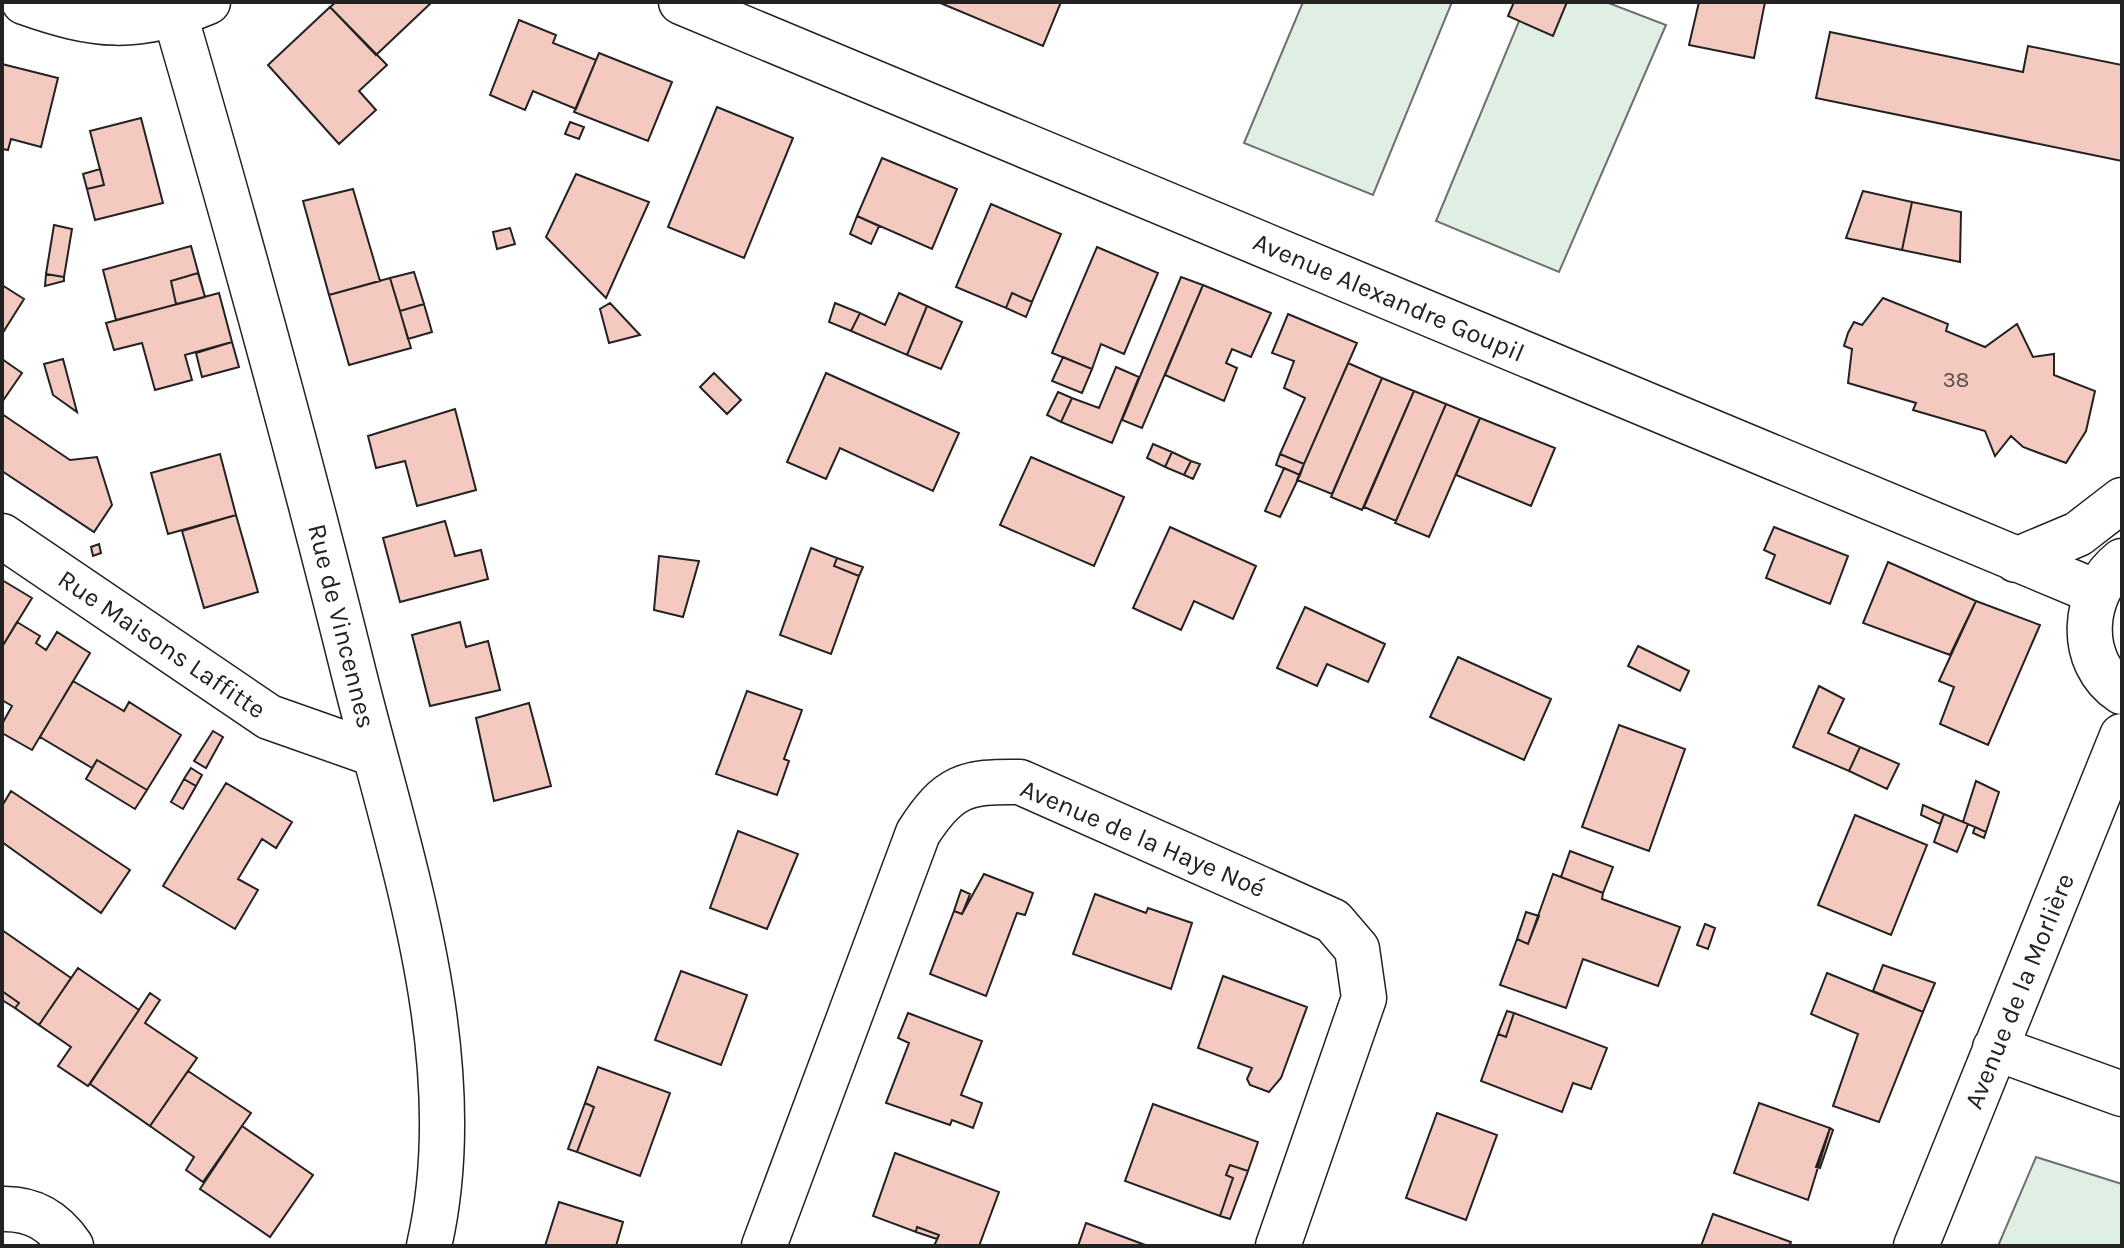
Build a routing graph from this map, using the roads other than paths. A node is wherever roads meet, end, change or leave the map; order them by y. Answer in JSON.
{"nodes":[{"id":1,"x":24,"y":2,"type":"edge"},
{"id":2,"x":681,"y":2,"type":"edge"},
{"id":3,"x":192,"y":9,"type":"edge"},
{"id":4,"x":2122,"y":500,"type":"edge"},
{"id":5,"x":2,"y":536,"type":"edge"},
{"id":6,"x":2016,"y":560,"type":"junction"},
{"id":7,"x":2109,"y":577,"type":"edge"},
{"id":8,"x":2122,"y":692,"type":"edge"},
{"id":9,"x":2122,"y":736,"type":"edge"},
{"id":10,"x":374,"y":754,"type":"junction"},
{"id":11,"x":1995,"y":1048,"type":"junction"},
{"id":12,"x":2122,"y":1094,"type":"edge"},
{"id":13,"x":2,"y":1209,"type":"edge"},
{"id":14,"x":71,"y":1246,"type":"edge"},
{"id":15,"x":429,"y":1246,"type":"edge"},
{"id":16,"x":764,"y":1246,"type":"edge"},
{"id":17,"x":1278,"y":1246,"type":"edge"},
{"id":18,"x":1916,"y":1246,"type":"edge"}],
"edges":[{"from":1,"to":3,"type":"street"},
{"from":2,"to":6,"type":"street","name":"Avenue Alexandre Goupil"},
{"from":3,"to":10,"type":"street","name":"Rue de Vincennes"},
{"from":4,"to":6,"type":"street"},
{"from":5,"to":10,"type":"street","name":"Rue Maisons Laffitte"},
{"from":6,"to":7,"type":"street","name":"Avenue Alexandre Goupil"},
{"from":7,"to":8,"type":"street"},
{"from":9,"to":11,"type":"street","name":"Avenue de la Morlière"},
{"from":10,"to":15,"type":"street","name":"Rue de Vincennes"},
{"from":11,"to":12,"type":"street"},
{"from":11,"to":18,"type":"street","name":"Avenue de la Morlière"},
{"from":13,"to":14,"type":"street"},
{"from":16,"to":17,"type":"street","name":"Avenue de la Haye Noé"}]}
